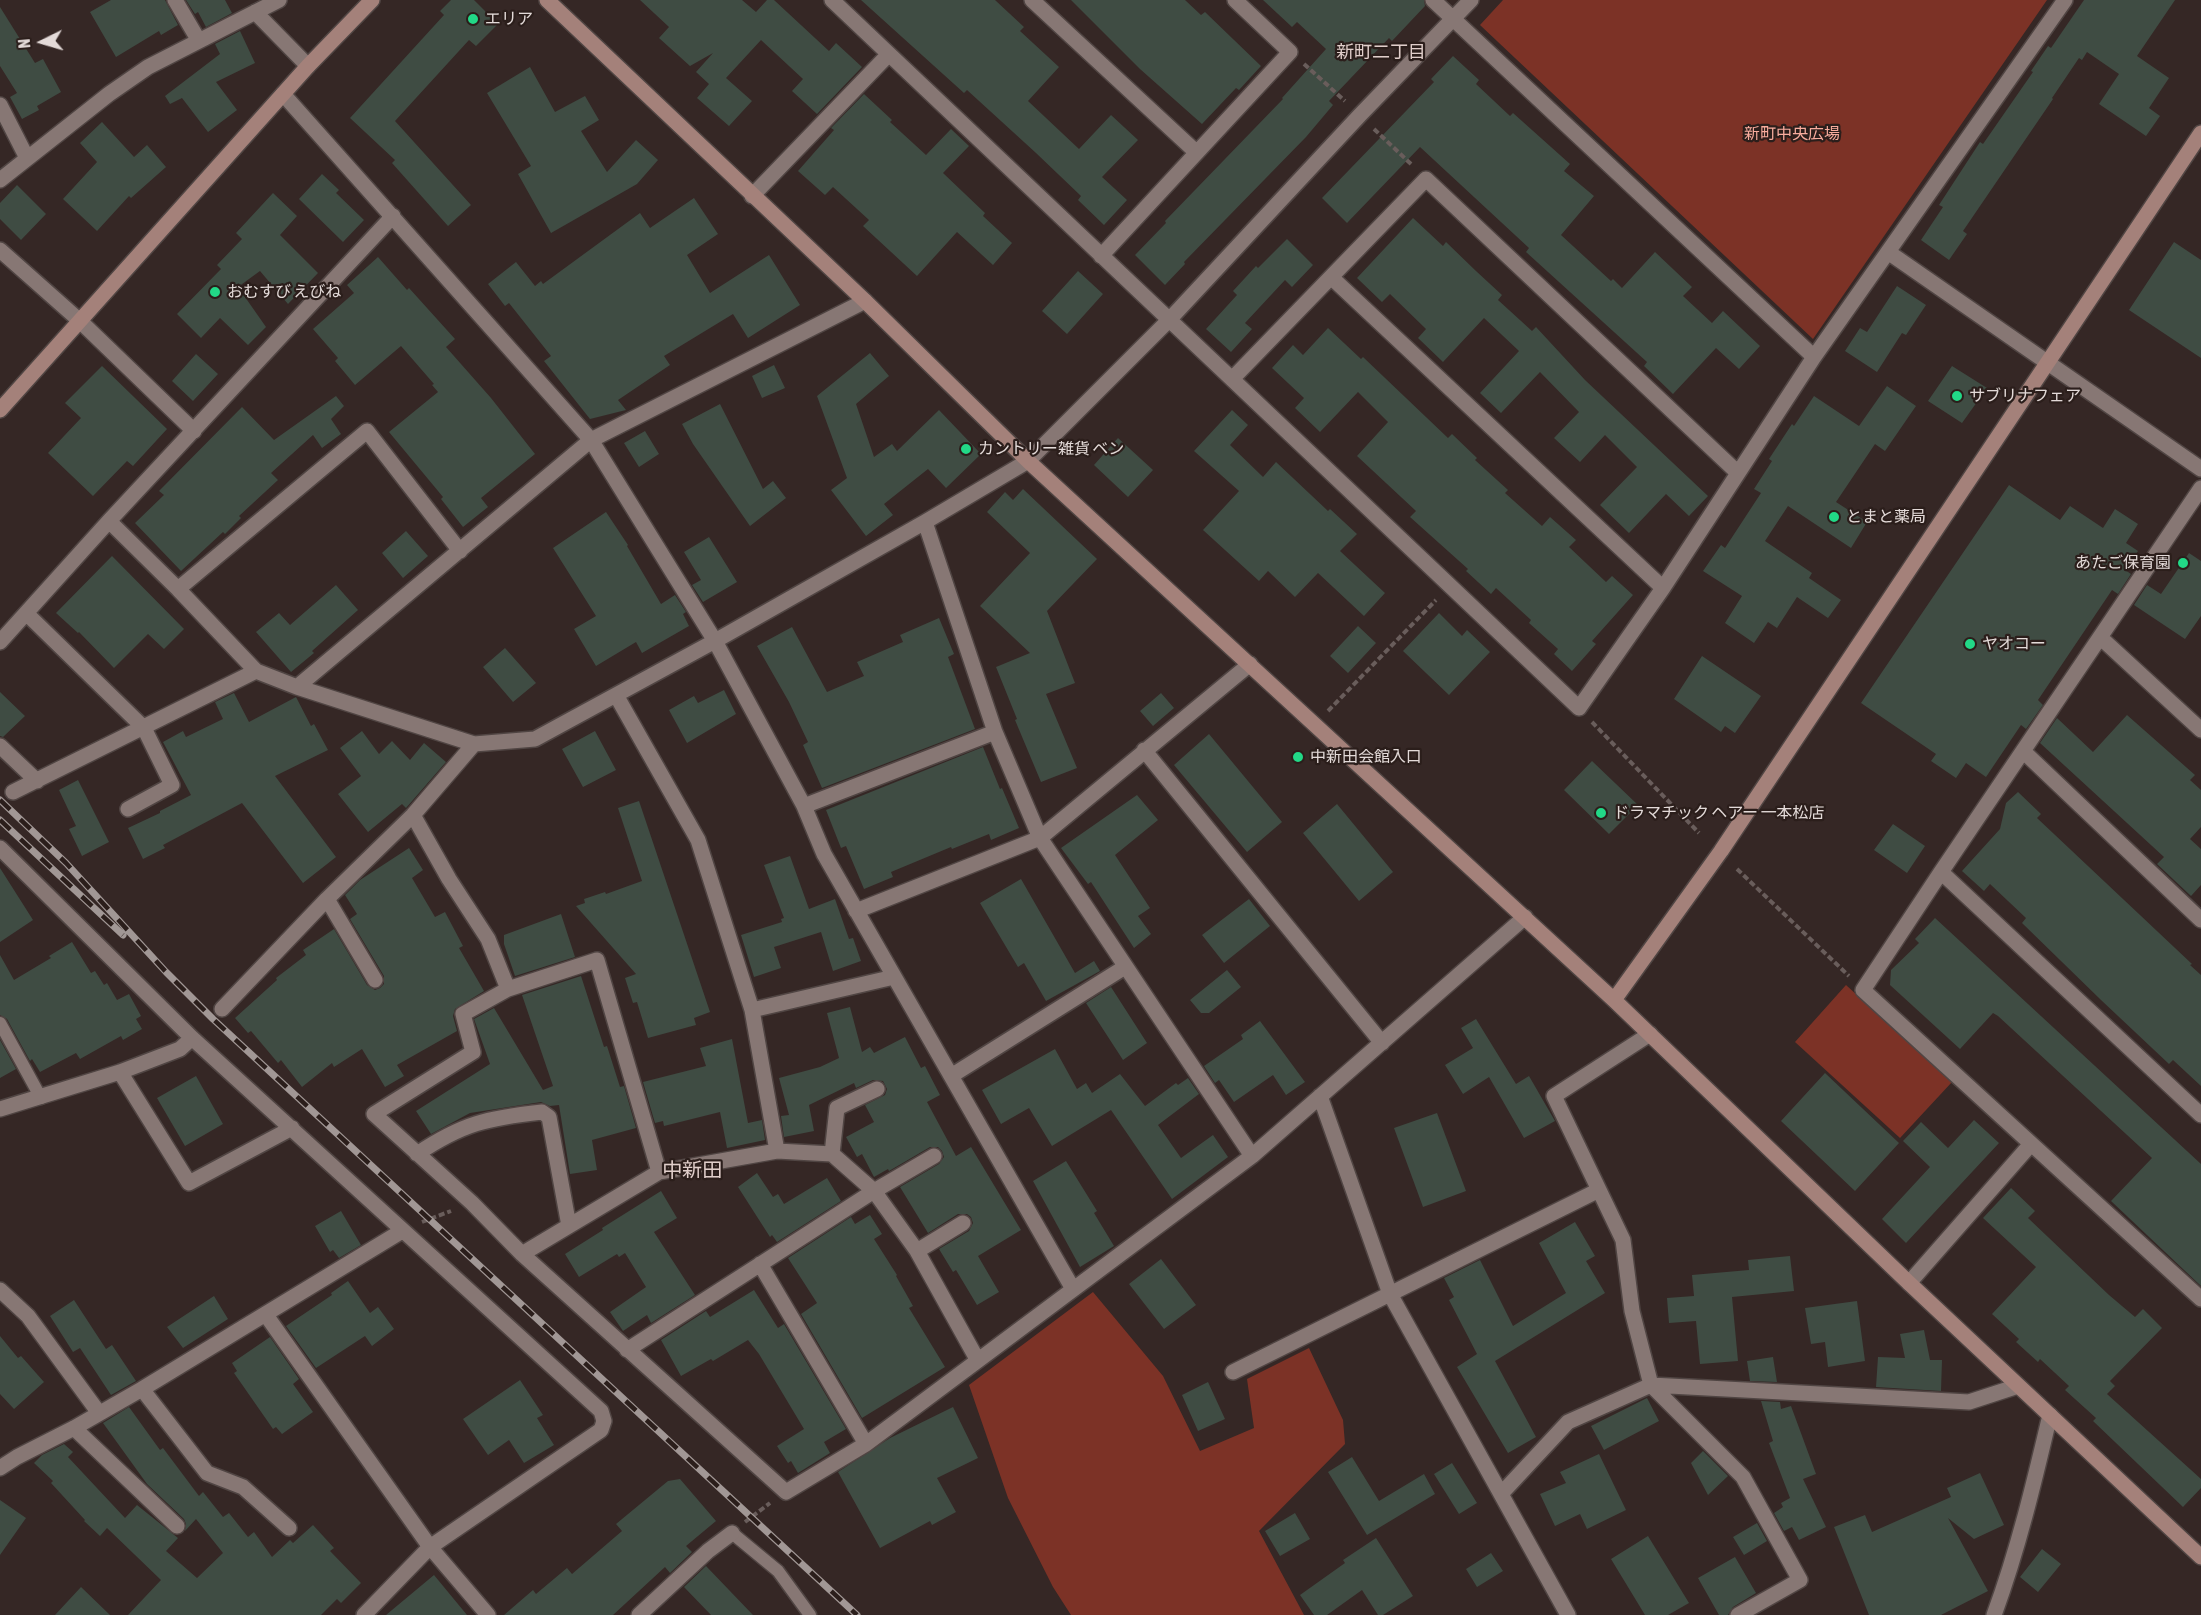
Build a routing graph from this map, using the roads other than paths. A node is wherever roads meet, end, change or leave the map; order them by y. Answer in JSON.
{"nodes":[{"id":1,"x":175,"y":0,"type":"edge"},
{"id":2,"x":279,"y":0,"type":"edge"},
{"id":3,"x":372,"y":0,"type":"edge"},
{"id":4,"x":547,"y":0,"type":"edge"},
{"id":5,"x":832,"y":0,"type":"edge"},
{"id":6,"x":1032,"y":0,"type":"edge"},
{"id":7,"x":1235,"y":0,"type":"edge"},
{"id":8,"x":1433,"y":0,"type":"edge"},
{"id":9,"x":1471,"y":0,"type":"edge"},
{"id":10,"x":2064,"y":0,"type":"edge"},
{"id":11,"x":255,"y":12,"type":"junction"},
{"id":12,"x":1453,"y":19,"type":"junction"},
{"id":13,"x":199,"y":41,"type":"junction"},
{"id":14,"x":889,"y":54,"type":"junction"},
{"id":15,"x":308,"y":66,"type":"junction"},
{"id":16,"x":284,"y":94,"type":"junction"},
{"id":17,"x":0,"y":105,"type":"edge"},
{"id":18,"x":2201,"y":133,"type":"edge"},
{"id":19,"x":1196,"y":152,"type":"junction"},
{"id":20,"x":27,"y":158,"type":"junction"},
{"id":21,"x":0,"y":180,"type":"edge"},
{"id":22,"x":752,"y":196,"type":"junction"},
{"id":23,"x":393,"y":216,"type":"junction"},
{"id":24,"x":0,"y":250,"type":"edge"},
{"id":25,"x":1888,"y":252,"type":"junction"},
{"id":26,"x":1101,"y":256,"type":"junction"},
{"id":27,"x":1331,"y":277,"type":"junction"},
{"id":28,"x":866,"y":301,"type":"junction"},
{"id":29,"x":1169,"y":320,"type":"junction"},
{"id":30,"x":80,"y":321,"type":"junction"},
{"id":31,"x":1814,"y":357,"type":"junction"},
{"id":32,"x":2048,"y":364,"type":"junction"},
{"id":33,"x":1232,"y":379,"type":"junction"},
{"id":34,"x":0,"y":410,"type":"edge"},
{"id":35,"x":194,"y":431,"type":"junction"},
{"id":36,"x":591,"y":440,"type":"junction"},
{"id":37,"x":1028,"y":461,"type":"junction"},
{"id":38,"x":2201,"y":469,"type":"edge"},
{"id":39,"x":1738,"y":473,"type":"junction"},
{"id":40,"x":2201,"y":488,"type":"edge"},
{"id":41,"x":109,"y":521,"type":"junction"},
{"id":42,"x":925,"y":522,"type":"junction"},
{"id":43,"x":460,"y":551,"type":"junction"},
{"id":44,"x":1663,"y":588,"type":"junction"},
{"id":45,"x":178,"y":589,"type":"junction"},
{"id":46,"x":26,"y":613,"type":"junction"},
{"id":47,"x":2101,"y":638,"type":"junction"},
{"id":48,"x":716,"y":641,"type":"junction"},
{"id":49,"x":0,"y":642,"type":"edge"},
{"id":50,"x":1250,"y":664,"type":"junction"},
{"id":51,"x":256,"y":671,"type":"junction"},
{"id":52,"x":297,"y":687,"type":"junction"},
{"id":53,"x":616,"y":695,"type":"junction"},
{"id":54,"x":144,"y":728,"type":"junction"},
{"id":55,"x":2201,"y":730,"type":"edge"},
{"id":56,"x":995,"y":732,"type":"junction"},
{"id":57,"x":474,"y":744,"type":"junction"},
{"id":58,"x":0,"y":746,"type":"edge"},
{"id":59,"x":1144,"y":750,"type":"junction"},
{"id":60,"x":2023,"y":751,"type":"junction"},
{"id":61,"x":37,"y":781,"type":"junction"},
{"id":62,"x":13,"y":792,"type":"dead end"},
{"id":63,"x":804,"y":806,"type":"junction"},
{"id":64,"x":128,"y":809,"type":"dead end"},
{"id":65,"x":413,"y":815,"type":"junction"},
{"id":66,"x":1040,"y":838,"type":"junction"},
{"id":67,"x":0,"y":848,"type":"edge"},
{"id":68,"x":1941,"y":872,"type":"junction"},
{"id":69,"x":327,"y":899,"type":"junction"},
{"id":70,"x":856,"y":911,"type":"junction"},
{"id":71,"x":1525,"y":918,"type":"junction"},
{"id":72,"x":2201,"y":920,"type":"edge"},
{"id":73,"x":1125,"y":967,"type":"junction"},
{"id":74,"x":894,"y":977,"type":"junction"},
{"id":75,"x":375,"y":980,"type":"dead end"},
{"id":76,"x":508,"y":989,"type":"junction"},
{"id":77,"x":1614,"y":1000,"type":"junction"},
{"id":78,"x":222,"y":1008,"type":"dead end"},
{"id":79,"x":752,"y":1010,"type":"junction"},
{"id":80,"x":0,"y":1023,"type":"edge"},
{"id":81,"x":1650,"y":1034,"type":"junction"},
{"id":82,"x":192,"y":1038,"type":"junction"},
{"id":83,"x":1382,"y":1043,"type":"junction"},
{"id":84,"x":120,"y":1072,"type":"junction"},
{"id":85,"x":951,"y":1076,"type":"junction"},
{"id":86,"x":877,"y":1089,"type":"dead end"},
{"id":87,"x":1320,"y":1096,"type":"junction"},
{"id":88,"x":41,"y":1098,"type":"junction"},
{"id":89,"x":0,"y":1109,"type":"edge"},
{"id":90,"x":2201,"y":1115,"type":"edge"},
{"id":91,"x":292,"y":1128,"type":"junction"},
{"id":92,"x":2031,"y":1144,"type":"junction"},
{"id":93,"x":777,"y":1150,"type":"junction"},
{"id":94,"x":417,"y":1154,"type":"junction"},
{"id":95,"x":832,"y":1154,"type":"junction"},
{"id":96,"x":934,"y":1156,"type":"dead end"},
{"id":97,"x":1252,"y":1156,"type":"junction"},
{"id":98,"x":659,"y":1172,"type":"junction"},
{"id":99,"x":1599,"y":1190,"type":"junction"},
{"id":100,"x":874,"y":1191,"type":"junction"},
{"id":101,"x":963,"y":1224,"type":"dead end"},
{"id":102,"x":569,"y":1226,"type":"junction"},
{"id":103,"x":402,"y":1231,"type":"junction"},
{"id":104,"x":917,"y":1251,"type":"junction"},
{"id":105,"x":522,"y":1254,"type":"junction"},
{"id":106,"x":760,"y":1264,"type":"junction"},
{"id":107,"x":1909,"y":1283,"type":"junction"},
{"id":108,"x":0,"y":1290,"type":"edge"},
{"id":109,"x":1073,"y":1290,"type":"junction"},
{"id":110,"x":1390,"y":1294,"type":"junction"},
{"id":111,"x":2201,"y":1299,"type":"edge"},
{"id":112,"x":266,"y":1315,"type":"junction"},
{"id":113,"x":627,"y":1350,"type":"junction"},
{"id":114,"x":977,"y":1359,"type":"junction"},
{"id":115,"x":1233,"y":1372,"type":"dead end"},
{"id":116,"x":1651,"y":1385,"type":"junction"},
{"id":117,"x":2018,"y":1386,"type":"junction"},
{"id":118,"x":142,"y":1389,"type":"junction"},
{"id":119,"x":99,"y":1413,"type":"junction"},
{"id":120,"x":2050,"y":1415,"type":"junction"},
{"id":121,"x":74,"y":1428,"type":"junction"},
{"id":122,"x":866,"y":1444,"type":"junction"},
{"id":123,"x":0,"y":1468,"type":"edge"},
{"id":124,"x":1501,"y":1494,"type":"junction"},
{"id":125,"x":177,"y":1526,"type":"dead end"},
{"id":126,"x":290,"y":1528,"type":"dead end"},
{"id":127,"x":732,"y":1533,"type":"joint"},
{"id":128,"x":430,"y":1547,"type":"junction"},
{"id":129,"x":2198,"y":1549,"type":"edge"},
{"id":130,"x":364,"y":1615,"type":"edge"},
{"id":131,"x":488,"y":1615,"type":"edge"},
{"id":132,"x":639,"y":1615,"type":"edge"},
{"id":133,"x":810,"y":1615,"type":"edge"},
{"id":134,"x":1568,"y":1615,"type":"edge"},
{"id":135,"x":1738,"y":1615,"type":"edge"},
{"id":136,"x":1994,"y":1615,"type":"edge"}],
"edges":[{"from":1,"to":13,"type":"street"},
{"from":2,"to":11,"type":"street"},
{"from":3,"to":15,"type":"street"},
{"from":4,"to":22,"type":"street"},
{"from":5,"to":14,"type":"street"},
{"from":6,"to":19,"type":"street"},
{"from":7,"to":19,"type":"street"},
{"from":8,"to":12,"type":"street"},
{"from":9,"to":12,"type":"street"},
{"from":10,"to":25,"type":"street"},
{"from":11,"to":13,"type":"street"},
{"from":11,"to":15,"type":"street"},
{"from":12,"to":29,"type":"street"},
{"from":12,"to":31,"type":"street"},
{"from":13,"to":20,"type":"street"},
{"from":14,"to":22,"type":"street"},
{"from":14,"to":26,"type":"street"},
{"from":15,"to":16,"type":"street"},
{"from":16,"to":23,"type":"street"},
{"from":16,"to":30,"type":"street"},
{"from":17,"to":20,"type":"street"},
{"from":18,"to":32,"type":"street"},
{"from":19,"to":26,"type":"street"},
{"from":20,"to":21,"type":"street"},
{"from":22,"to":28,"type":"street"},
{"from":23,"to":35,"type":"street"},
{"from":23,"to":36,"type":"street"},
{"from":24,"to":30,"type":"street"},
{"from":25,"to":31,"type":"street"},
{"from":25,"to":32,"type":"street"},
{"from":26,"to":29,"type":"street"},
{"from":27,"to":33,"type":"street"},
{"from":27,"to":39,"type":"street"},
{"from":27,"to":44,"type":"street"},
{"from":28,"to":36,"type":"street"},
{"from":28,"to":37,"type":"street"},
{"from":29,"to":33,"type":"street"},
{"from":29,"to":37,"type":"street"},
{"from":30,"to":34,"type":"street"},
{"from":30,"to":35,"type":"street"},
{"from":31,"to":39,"type":"street"},
{"from":32,"to":38,"type":"street"},
{"from":32,"to":77,"type":"street"},
{"from":33,"to":44,"type":"street"},
{"from":35,"to":41,"type":"street"},
{"from":36,"to":43,"type":"street"},
{"from":36,"to":48,"type":"street"},
{"from":37,"to":42,"type":"street"},
{"from":37,"to":50,"type":"street"},
{"from":39,"to":44,"type":"street"},
{"from":40,"to":47,"type":"street"},
{"from":41,"to":45,"type":"street"},
{"from":41,"to":46,"type":"street"},
{"from":42,"to":48,"type":"street"},
{"from":42,"to":56,"type":"street"},
{"from":43,"to":45,"type":"street"},
{"from":43,"to":52,"type":"street"},
{"from":45,"to":51,"type":"street"},
{"from":46,"to":49,"type":"street"},
{"from":46,"to":54,"type":"street"},
{"from":47,"to":55,"type":"street"},
{"from":47,"to":60,"type":"street"},
{"from":48,"to":53,"type":"street"},
{"from":48,"to":63,"type":"street"},
{"from":50,"to":59,"type":"street"},
{"from":50,"to":71,"type":"street"},
{"from":51,"to":52,"type":"street"},
{"from":51,"to":54,"type":"street"},
{"from":52,"to":57,"type":"street"},
{"from":53,"to":57,"type":"street"},
{"from":53,"to":79,"type":"street"},
{"from":54,"to":61,"type":"street"},
{"from":54,"to":64,"type":"street"},
{"from":56,"to":63,"type":"street"},
{"from":56,"to":66,"type":"street"},
{"from":57,"to":65,"type":"street"},
{"from":58,"to":61,"type":"street"},
{"from":59,"to":66,"type":"street"},
{"from":59,"to":83,"type":"street"},
{"from":60,"to":68,"type":"street"},
{"from":60,"to":72,"type":"street"},
{"from":61,"to":62,"type":"street"},
{"from":63,"to":70,"type":"street"},
{"from":65,"to":69,"type":"street"},
{"from":65,"to":76,"type":"street"},
{"from":66,"to":70,"type":"street"},
{"from":66,"to":73,"type":"street"},
{"from":67,"to":82,"type":"street"},
{"from":68,"to":90,"type":"street"},
{"from":68,"to":92,"type":"street"},
{"from":69,"to":75,"type":"street"},
{"from":69,"to":78,"type":"street"},
{"from":70,"to":74,"type":"street"},
{"from":71,"to":77,"type":"street"},
{"from":71,"to":83,"type":"street"},
{"from":73,"to":85,"type":"street"},
{"from":73,"to":97,"type":"street"},
{"from":74,"to":79,"type":"street"},
{"from":74,"to":85,"type":"street"},
{"from":76,"to":94,"type":"street"},
{"from":76,"to":98,"type":"street"},
{"from":77,"to":81,"type":"street"},
{"from":79,"to":93,"type":"street"},
{"from":80,"to":88,"type":"lane"},
{"from":81,"to":99,"type":"street"},
{"from":81,"to":107,"type":"street"},
{"from":82,"to":84,"type":"street"},
{"from":82,"to":91,"type":"street"},
{"from":83,"to":87,"type":"street"},
{"from":84,"to":88,"type":"street"},
{"from":84,"to":91,"type":"street"},
{"from":85,"to":109,"type":"street"},
{"from":86,"to":95,"type":"street"},
{"from":87,"to":97,"type":"street"},
{"from":87,"to":110,"type":"street"},
{"from":88,"to":89,"type":"street"},
{"from":91,"to":103,"type":"street"},
{"from":92,"to":107,"type":"street"},
{"from":92,"to":111,"type":"street"},
{"from":93,"to":95,"type":"street"},
{"from":93,"to":98,"type":"street"},
{"from":94,"to":102,"type":"street"},
{"from":94,"to":105,"type":"street"},
{"from":95,"to":100,"type":"street"},
{"from":96,"to":100,"type":"street"},
{"from":97,"to":109,"type":"street"},
{"from":98,"to":102,"type":"street"},
{"from":99,"to":110,"type":"street"},
{"from":99,"to":116,"type":"street"},
{"from":100,"to":104,"type":"street"},
{"from":100,"to":106,"type":"street"},
{"from":101,"to":104,"type":"street"},
{"from":102,"to":105,"type":"street"},
{"from":103,"to":112,"type":"street"},
{"from":103,"to":128,"type":"street"},
{"from":104,"to":114,"type":"street"},
{"from":105,"to":113,"type":"street"},
{"from":106,"to":113,"type":"street"},
{"from":106,"to":122,"type":"street"},
{"from":107,"to":117,"type":"street"},
{"from":108,"to":119,"type":"street"},
{"from":109,"to":114,"type":"street"},
{"from":110,"to":115,"type":"street"},
{"from":110,"to":124,"type":"street"},
{"from":112,"to":118,"type":"street"},
{"from":112,"to":128,"type":"street"},
{"from":113,"to":122,"type":"street"},
{"from":114,"to":122,"type":"street"},
{"from":116,"to":117,"type":"street"},
{"from":116,"to":124,"type":"street"},
{"from":116,"to":135,"type":"street"},
{"from":117,"to":120,"type":"street"},
{"from":118,"to":119,"type":"street"},
{"from":118,"to":126,"type":"street"},
{"from":119,"to":121,"type":"street"},
{"from":120,"to":129,"type":"street"},
{"from":120,"to":136,"type":"street"},
{"from":121,"to":123,"type":"street"},
{"from":121,"to":125,"type":"street"},
{"from":124,"to":134,"type":"street"},
{"from":127,"to":132,"type":"street"},
{"from":127,"to":133,"type":"lane"},
{"from":128,"to":130,"type":"street"},
{"from":128,"to":131,"type":"street"}]}
